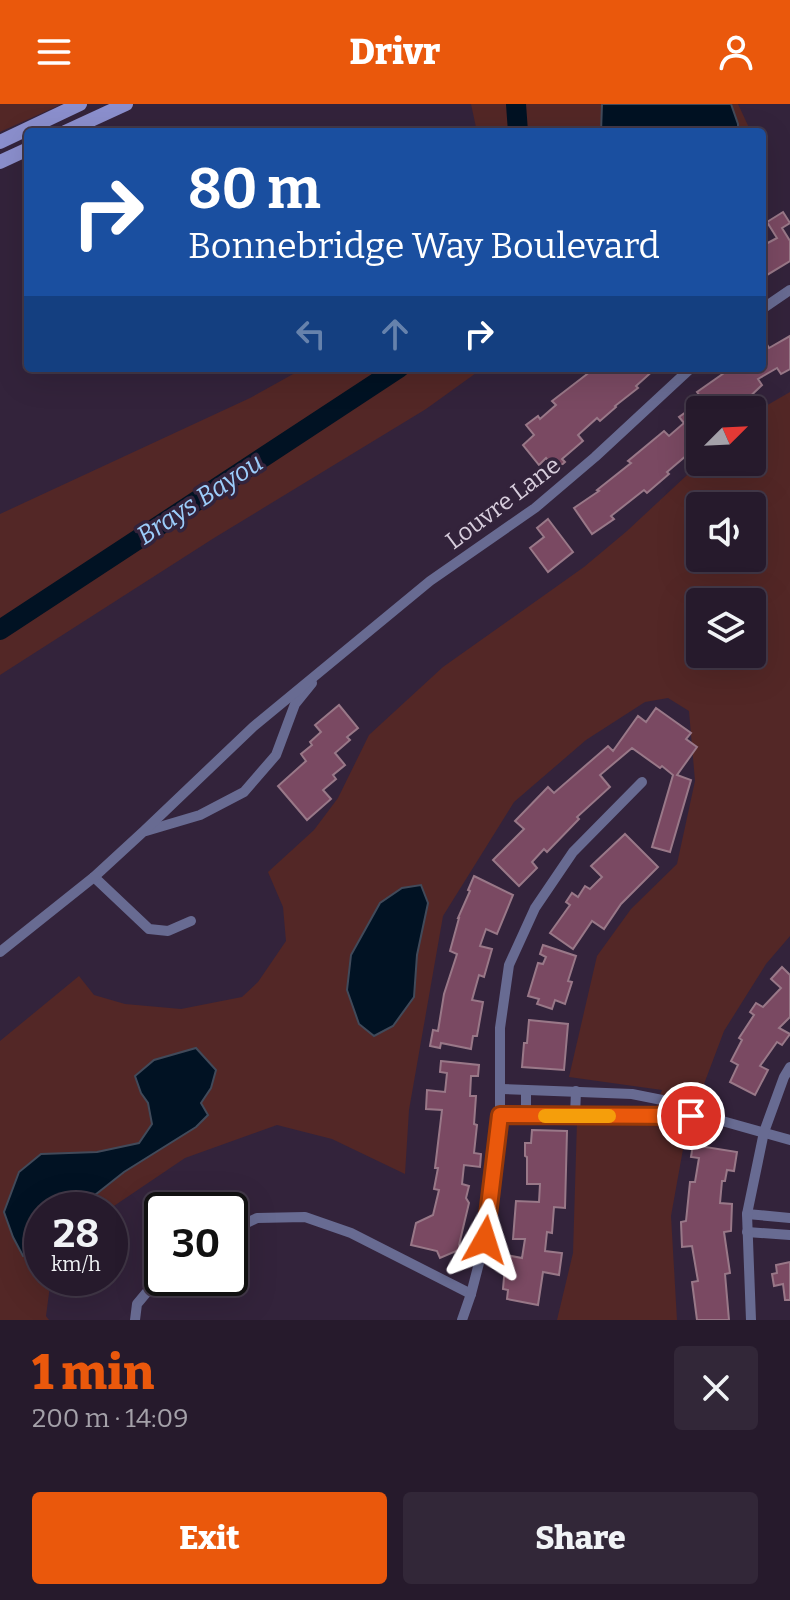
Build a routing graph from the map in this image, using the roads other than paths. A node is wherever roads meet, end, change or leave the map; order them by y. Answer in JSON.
{"nodes":[{"id":1,"x":80,"y":104,"type":"edge"},
{"id":2,"x":126,"y":104,"type":"edge"},
{"id":3,"x":29,"y":128,"type":"edge"},
{"id":4,"x":74,"y":128,"type":"edge"},
{"id":5,"x":24,"y":131,"type":"edge"},
{"id":6,"x":0,"y":142,"type":"edge"},
{"id":7,"x":24,"y":151,"type":"edge"},
{"id":8,"x":0,"y":162,"type":"edge"},
{"id":9,"x":790,"y":290,"type":"edge"},
{"id":10,"x":766,"y":306,"type":"edge"},
{"id":11,"x":687,"y":372,"type":"edge"},
{"id":12,"x":331,"y":661,"type":"junction"},
{"id":13,"x":642,"y":782,"type":"dead end"},
{"id":14,"x":144,"y":831,"type":"junction"},
{"id":15,"x":94,"y":877,"type":"junction"},
{"id":16,"x":191,"y":921,"type":"dead end"},
{"id":17,"x":0,"y":952,"type":"edge"},
{"id":18,"x":790,"y":1067,"type":"edge"},
{"id":19,"x":501,"y":1089,"type":"junction"},
{"id":20,"x":526,"y":1090,"type":"junction"},
{"id":21,"x":576,"y":1091,"type":"junction"},
{"id":22,"x":500,"y":1115,"type":"junction"},
{"id":23,"x":526,"y":1115,"type":"junction"},
{"id":24,"x":575,"y":1116,"type":"junction"},
{"id":25,"x":708,"y":1117,"type":"junction"},
{"id":26,"x":764,"y":1132,"type":"junction"},
{"id":27,"x":790,"y":1140,"type":"edge"},
{"id":28,"x":747,"y":1214,"type":"junction"},
{"id":29,"x":790,"y":1218,"type":"edge"},
{"id":30,"x":248,"y":1222,"type":"edge"},
{"id":31,"x":747,"y":1232,"type":"junction"},
{"id":32,"x":790,"y":1235,"type":"edge"},
{"id":33,"x":471,"y":1294,"type":"junction"},
{"id":34,"x":144,"y":1296,"type":"edge"},
{"id":35,"x":135,"y":1320,"type":"edge"},
{"id":36,"x":462,"y":1320,"type":"edge"},
{"id":37,"x":751,"y":1320,"type":"edge"}],
"edges":[{"from":1,"to":3,"type":"main road"},
{"from":2,"to":4,"type":"main road"},
{"from":5,"to":6,"type":"main road"},
{"from":7,"to":8,"type":"main road"},
{"from":9,"to":10,"type":"street"},
{"from":11,"to":12,"type":"street","name":"Louvre Lane"},
{"from":12,"to":14,"type":"street","name":"Louvre Lane"},
{"from":12,"to":14,"type":"street","name":"Louvre Lane"},
{"from":13,"to":19,"type":"street"},
{"from":14,"to":15,"type":"street","name":"Louvre Lane"},
{"from":15,"to":16,"type":"street"},
{"from":15,"to":17,"type":"street","name":"Louvre Lane"},
{"from":18,"to":26,"type":"street"},
{"from":19,"to":20,"type":"street"},
{"from":19,"to":22,"type":"street"},
{"from":20,"to":21,"type":"street"},
{"from":20,"to":23,"type":"street"},
{"from":21,"to":24,"type":"street"},
{"from":21,"to":25,"type":"street"},
{"from":22,"to":23,"type":"street"},
{"from":22,"to":33,"type":"street"},
{"from":23,"to":24,"type":"street"},
{"from":24,"to":25,"type":"street"},
{"from":25,"to":26,"type":"street"},
{"from":26,"to":27,"type":"street"},
{"from":26,"to":28,"type":"street"},
{"from":28,"to":29,"type":"street"},
{"from":28,"to":31,"type":"street"},
{"from":30,"to":33,"type":"street"},
{"from":31,"to":32,"type":"street"},
{"from":31,"to":37,"type":"street"},
{"from":33,"to":36,"type":"street"},
{"from":34,"to":35,"type":"street"}]}
